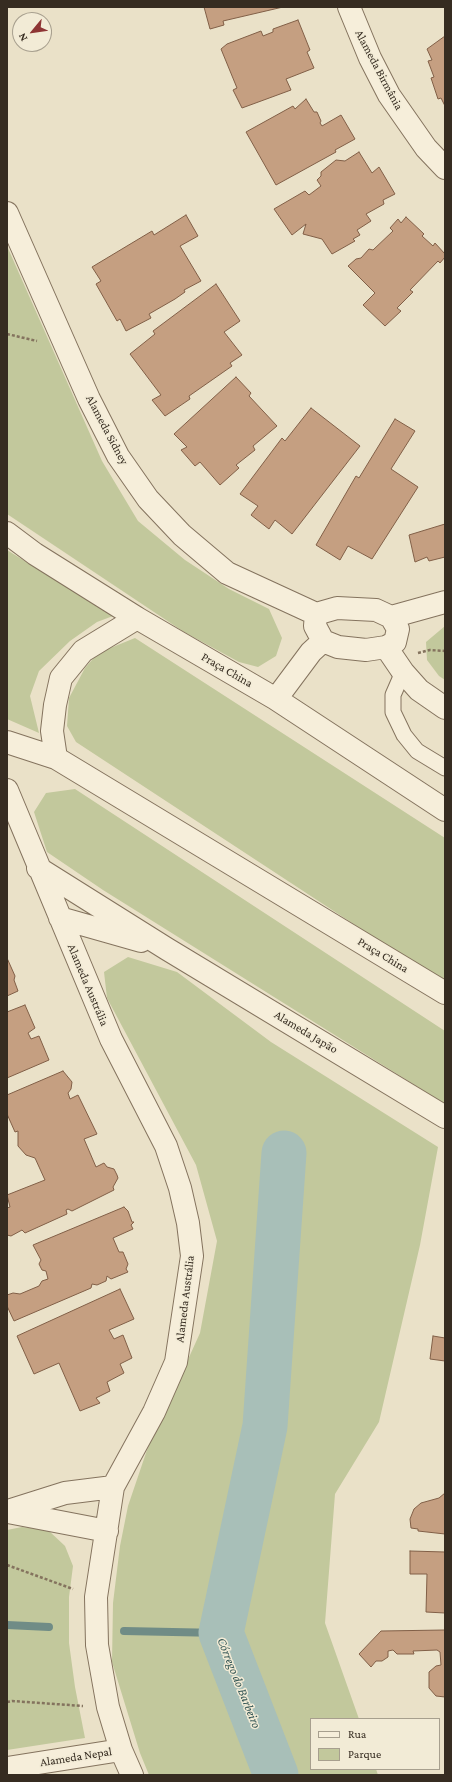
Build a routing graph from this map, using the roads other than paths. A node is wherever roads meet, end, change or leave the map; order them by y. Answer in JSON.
{"nodes":[{"id":1,"x":349,"y":7,"type":"edge"},
{"id":2,"x":445,"y":168,"type":"edge"},
{"id":3,"x":7,"y":213,"type":"edge"},
{"id":4,"x":7,"y":533,"type":"edge"},
{"id":5,"x":445,"y":602,"type":"edge"},
{"id":6,"x":316,"y":614,"type":"junction"},
{"id":7,"x":391,"y":617,"type":"junction"},
{"id":8,"x":137,"y":618,"type":"junction"},
{"id":9,"x":323,"y":641,"type":"junction"},
{"id":10,"x":386,"y":647,"type":"junction"},
{"id":11,"x":403,"y":672,"type":"junction"},
{"id":12,"x":276,"y":698,"type":"junction"},
{"id":13,"x":445,"y":708,"type":"edge"},
{"id":14,"x":7,"y":742,"type":"edge"},
{"id":15,"x":56,"y":758,"type":"junction"},
{"id":16,"x":445,"y":768,"type":"edge"},
{"id":17,"x":7,"y":790,"type":"edge"},
{"id":18,"x":445,"y":810,"type":"edge"},
{"id":19,"x":38,"y":868,"type":"junction"},
{"id":20,"x":60,"y":918,"type":"junction"},
{"id":21,"x":167,"y":949,"type":"junction"},
{"id":22,"x":445,"y":993,"type":"edge"},
{"id":23,"x":445,"y":1116,"type":"edge"},
{"id":24,"x":113,"y":1487,"type":"junction"},
{"id":25,"x":7,"y":1511,"type":"edge"},
{"id":26,"x":107,"y":1531,"type":"junction"},
{"id":27,"x":121,"y":1750,"type":"junction"},
{"id":28,"x":7,"y":1768,"type":"edge"},
{"id":29,"x":132,"y":1775,"type":"edge"}],
"edges":[{"from":1,"to":2,"type":"street","name":"Alameda Birmânia"},
{"from":3,"to":6,"type":"street","name":"Alameda Sidney"},
{"from":4,"to":8,"type":"street","name":"Praça China"},
{"from":5,"to":7,"type":"street"},
{"from":6,"to":7,"type":"street"},
{"from":6,"to":9,"type":"street"},
{"from":7,"to":10,"type":"street"},
{"from":8,"to":12,"type":"street","name":"Praça China"},
{"from":8,"to":15,"type":"street"},
{"from":9,"to":10,"type":"street"},
{"from":9,"to":12,"type":"street"},
{"from":10,"to":11,"type":"street"},
{"from":11,"to":13,"type":"street"},
{"from":11,"to":16,"type":"lane"},
{"from":12,"to":18,"type":"street","name":"Praça China"},
{"from":14,"to":15,"type":"street","name":"Praça China"},
{"from":15,"to":22,"type":"street","name":"Praça China"},
{"from":17,"to":19,"type":"street","name":"Alameda Austrália"},
{"from":19,"to":20,"type":"street","name":"Alameda Austrália"},
{"from":19,"to":21,"type":"street","name":"Alameda Japão"},
{"from":20,"to":21,"type":"street","name":"Alameda Japão"},
{"from":20,"to":24,"type":"street","name":"Alameda Austrália"},
{"from":21,"to":23,"type":"street","name":"Alameda Japão"},
{"from":24,"to":25,"type":"street"},
{"from":24,"to":26,"type":"street","name":"Alameda Austrália"},
{"from":25,"to":26,"type":"street"},
{"from":26,"to":27,"type":"street","name":"Alameda Austrália"},
{"from":27,"to":28,"type":"street","name":"Alameda Nepal"},
{"from":27,"to":29,"type":"street","name":"Alameda Austrália"}]}
